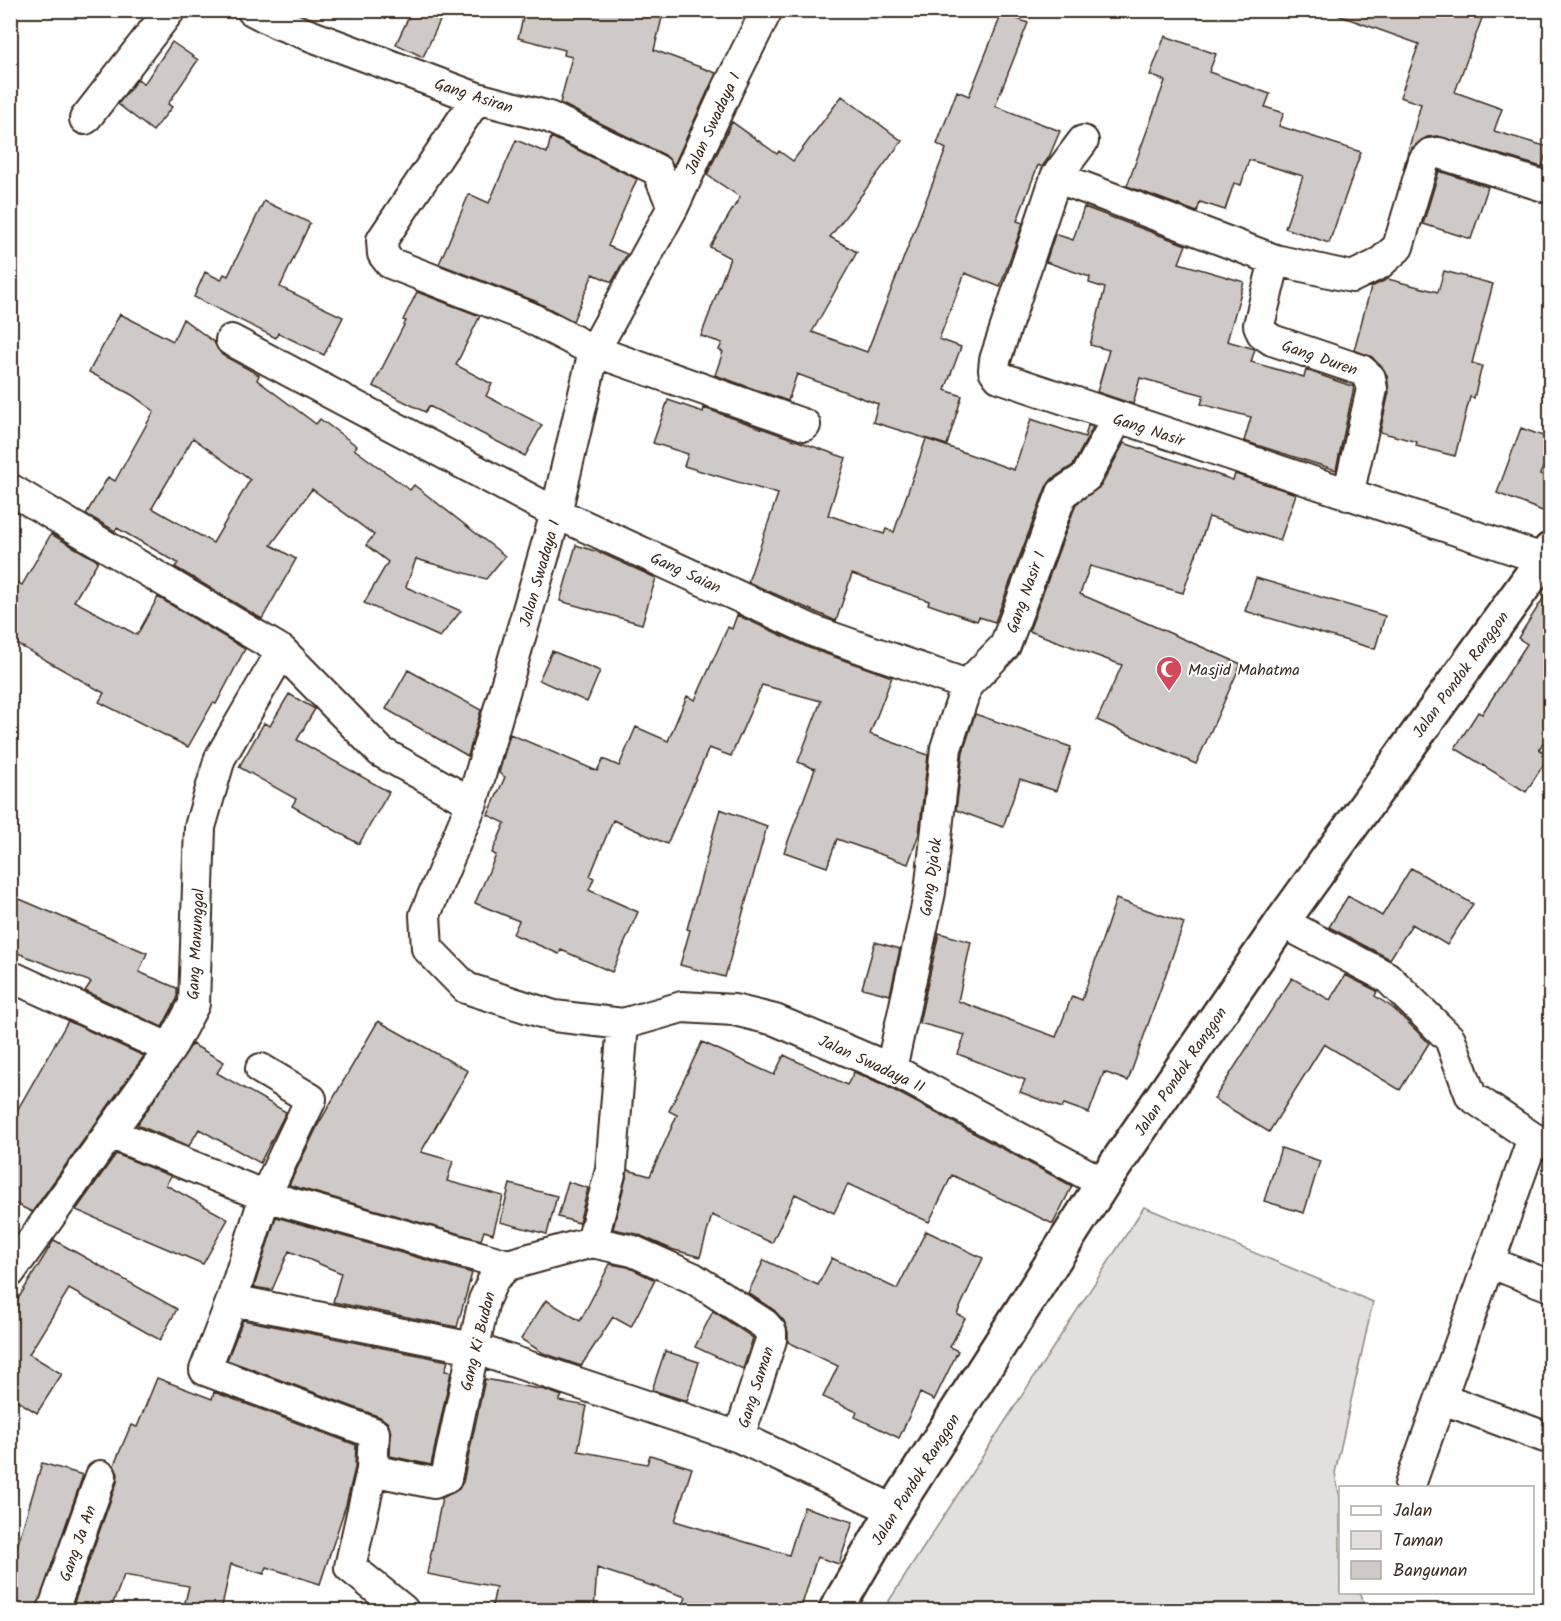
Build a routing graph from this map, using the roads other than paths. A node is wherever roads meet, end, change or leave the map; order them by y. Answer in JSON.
{"nodes":[{"id":1,"x":170,"y":10,"type":"edge"},
{"id":2,"x":252,"y":10,"type":"edge"},
{"id":3,"x":767,"y":10,"type":"edge"},
{"id":4,"x":477,"y":98,"type":"junction"},
{"id":5,"x":85,"y":119,"type":"dead end"},
{"id":6,"x":1083,"y":141,"type":"dead end"},
{"id":7,"x":1056,"y":177,"type":"junction"},
{"id":8,"x":1551,"y":188,"type":"edge"},
{"id":9,"x":673,"y":207,"type":"junction"},
{"id":10,"x":1275,"y":260,"type":"junction"},
{"id":11,"x":231,"y":340,"type":"dead end"},
{"id":12,"x":594,"y":351,"type":"junction"},
{"id":13,"x":1117,"y":419,"type":"junction"},
{"id":14,"x":806,"y":425,"type":"dead end"},
{"id":15,"x":10,"y":489,"type":"edge"},
{"id":16,"x":1348,"y":495,"type":"junction"},
{"id":17,"x":556,"y":513,"type":"junction"},
{"id":18,"x":1547,"y":555,"type":"edge"},
{"id":19,"x":282,"y":651,"type":"junction"},
{"id":20,"x":967,"y":685,"type":"junction"},
{"id":21,"x":472,"y":803,"type":"junction"},
{"id":22,"x":1282,"y":922,"type":"junction"},
{"id":23,"x":10,"y":976,"type":"edge"},
{"id":24,"x":624,"y":1024,"type":"junction"},
{"id":25,"x":170,"y":1049,"type":"junction"},
{"id":26,"x":261,"y":1069,"type":"dead end"},
{"id":27,"x":891,"y":1069,"type":"junction"},
{"id":28,"x":110,"y":1133,"type":"junction"},
{"id":29,"x":1542,"y":1142,"type":"edge"},
{"id":30,"x":1103,"y":1183,"type":"junction"},
{"id":31,"x":265,"y":1196,"type":"junction"},
{"id":32,"x":592,"y":1242,"type":"junction"},
{"id":33,"x":1489,"y":1262,"type":"junction"},
{"id":34,"x":507,"y":1265,"type":"junction"},
{"id":35,"x":10,"y":1272,"type":"edge"},
{"id":36,"x":1551,"y":1286,"type":"edge"},
{"id":37,"x":232,"y":1300,"type":"junction"},
{"id":38,"x":473,"y":1348,"type":"junction"},
{"id":39,"x":1441,"y":1398,"type":"junction"},
{"id":40,"x":739,"y":1437,"type":"junction"},
{"id":41,"x":1545,"y":1437,"type":"dead end"},
{"id":42,"x":372,"y":1470,"type":"junction"},
{"id":43,"x":101,"y":1476,"type":"dead end"},
{"id":44,"x":1410,"y":1485,"type":"dead end"},
{"id":45,"x":894,"y":1510,"type":"junction"},
{"id":46,"x":53,"y":1611,"type":"edge"},
{"id":47,"x":403,"y":1611,"type":"edge"},
{"id":48,"x":836,"y":1611,"type":"edge"}],
"edges":[{"from":1,"to":5,"type":"street"},
{"from":2,"to":4,"type":"street","name":"Gang Asiran"},
{"from":3,"to":9,"type":"street","name":"Jalan Swadaya I"},
{"from":4,"to":9,"type":"street","name":"Gang Asiran"},
{"from":4,"to":12,"type":"street"},
{"from":6,"to":7,"type":"street","name":"Gang Nasir"},
{"from":7,"to":10,"type":"street"},
{"from":7,"to":13,"type":"street","name":"Gang Nasir"},
{"from":8,"to":10,"type":"street"},
{"from":9,"to":12,"type":"street","name":"Jalan Swadaya I"},
{"from":10,"to":16,"type":"street","name":"Gang Duren"},
{"from":11,"to":17,"type":"street","name":"Gang Saian"},
{"from":12,"to":14,"type":"street"},
{"from":12,"to":17,"type":"street","name":"Jalan Swadaya I"},
{"from":13,"to":16,"type":"street","name":"Gang Nasir"},
{"from":13,"to":20,"type":"street","name":"Gang Nasir I"},
{"from":15,"to":19,"type":"street"},
{"from":16,"to":18,"type":"street","name":"Gang Nasir"},
{"from":17,"to":20,"type":"street","name":"Gang Saian"},
{"from":17,"to":21,"type":"street","name":"Jalan Swadaya I"},
{"from":18,"to":22,"type":"street","name":"Jalan Pondok Ranggon"},
{"from":19,"to":21,"type":"street"},
{"from":19,"to":25,"type":"street","name":"Gang Manunggal"},
{"from":20,"to":27,"type":"street","name":"Gang Dja'ok"},
{"from":21,"to":24,"type":"street","name":"Jalan Swadaya I"},
{"from":22,"to":29,"type":"street"},
{"from":22,"to":30,"type":"street","name":"Jalan Pondok Ranggon"},
{"from":23,"to":25,"type":"street"},
{"from":24,"to":27,"type":"street","name":"Jalan Swadaya II"},
{"from":24,"to":32,"type":"street"},
{"from":25,"to":28,"type":"street","name":"Gang Manunggal"},
{"from":26,"to":31,"type":"street"},
{"from":27,"to":30,"type":"street","name":"Jalan Swadaya II"},
{"from":28,"to":31,"type":"street"},
{"from":28,"to":35,"type":"street","name":"Gang Manunggal"},
{"from":29,"to":33,"type":"street"},
{"from":30,"to":45,"type":"street","name":"Jalan Pondok Ranggon"},
{"from":31,"to":34,"type":"street"},
{"from":31,"to":37,"type":"street"},
{"from":32,"to":34,"type":"street"},
{"from":32,"to":40,"type":"street","name":"Gang Saman"},
{"from":33,"to":36,"type":"street"},
{"from":33,"to":39,"type":"street"},
{"from":34,"to":38,"type":"street","name":"Gang Ki Budan"},
{"from":37,"to":38,"type":"street"},
{"from":37,"to":42,"type":"street"},
{"from":38,"to":40,"type":"street"},
{"from":38,"to":42,"type":"street","name":"Gang Ki Budan"},
{"from":39,"to":41,"type":"street"},
{"from":39,"to":44,"type":"street"},
{"from":40,"to":45,"type":"street","name":"Gang Saman"},
{"from":42,"to":47,"type":"street"},
{"from":43,"to":46,"type":"street","name":"Gang Ja An"},
{"from":45,"to":48,"type":"street","name":"Jalan Pondok Ranggon"}]}
